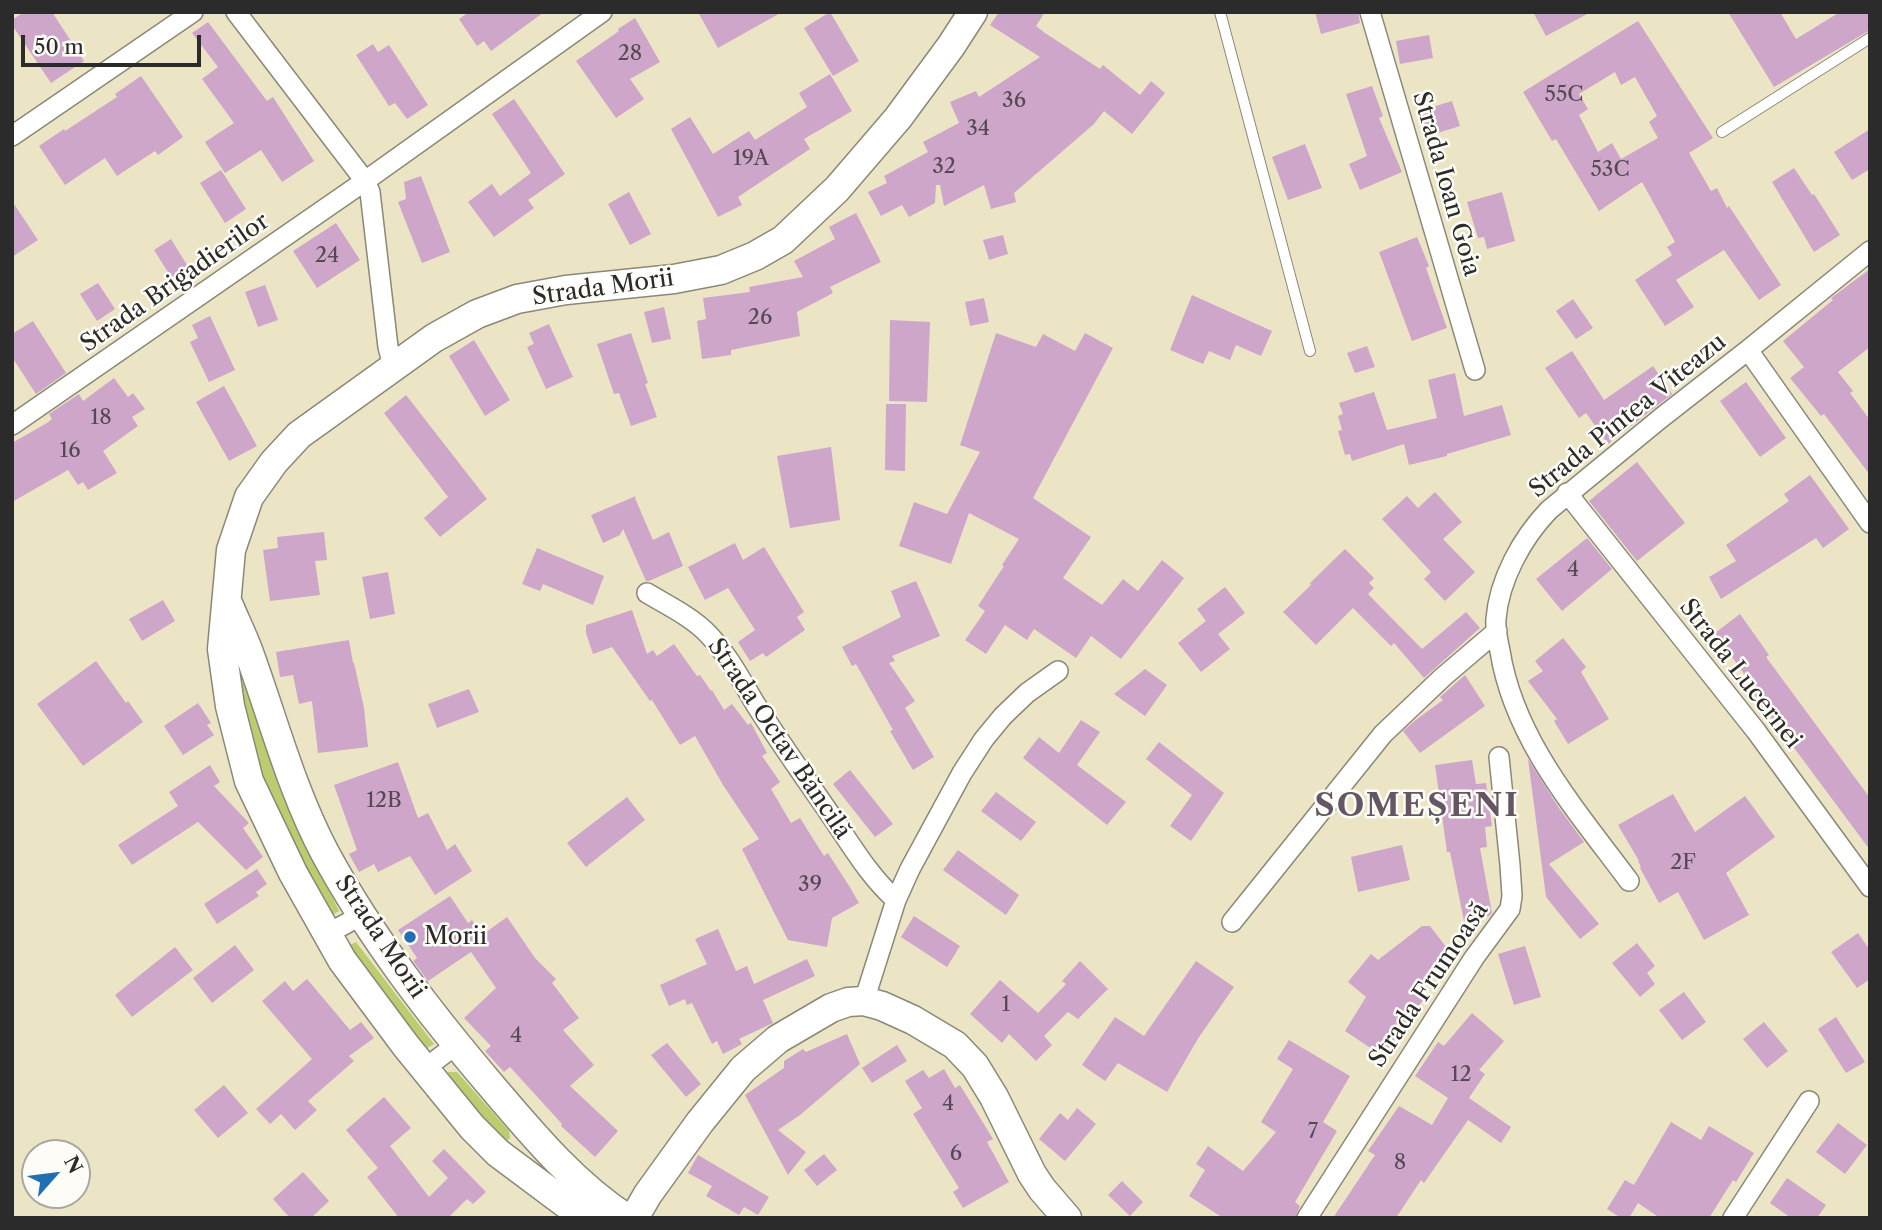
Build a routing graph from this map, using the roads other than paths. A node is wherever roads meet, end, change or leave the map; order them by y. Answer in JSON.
{"nodes":[{"id":1,"x":193,"y":12,"type":"edge"},
{"id":2,"x":236,"y":12,"type":"edge"},
{"id":3,"x":602,"y":12,"type":"edge"},
{"id":4,"x":973,"y":12,"type":"edge"},
{"id":5,"x":1220,"y":12,"type":"edge"},
{"id":6,"x":1370,"y":12,"type":"edge"},
{"id":7,"x":1870,"y":38,"type":"edge"},
{"id":8,"x":1722,"y":132,"type":"dead end"},
{"id":9,"x":12,"y":136,"type":"edge"},
{"id":10,"x":365,"y":181,"type":"junction"},
{"id":11,"x":1870,"y":251,"type":"edge"},
{"id":12,"x":1748,"y":350,"type":"junction"},
{"id":13,"x":1310,"y":351,"type":"dead end"},
{"id":14,"x":393,"y":366,"type":"junction"},
{"id":15,"x":1475,"y":370,"type":"dead end"},
{"id":16,"x":12,"y":425,"type":"edge"},
{"id":17,"x":1567,"y":494,"type":"junction"},
{"id":18,"x":1870,"y":523,"type":"edge"},
{"id":19,"x":647,"y":593,"type":"dead end"},
{"id":20,"x":226,"y":597,"type":"junction"},
{"id":21,"x":1497,"y":631,"type":"junction"},
{"id":22,"x":1058,"y":671,"type":"dead end"},
{"id":23,"x":1499,"y":757,"type":"dead end"},
{"id":24,"x":1629,"y":881,"type":"dead end"},
{"id":25,"x":1870,"y":887,"type":"edge"},
{"id":26,"x":897,"y":900,"type":"junction"},
{"id":27,"x":362,"y":915,"type":"junction"},
{"id":28,"x":1232,"y":922,"type":"dead end"},
{"id":29,"x":327,"y":934,"type":"junction"},
{"id":30,"x":864,"y":1001,"type":"junction"},
{"id":31,"x":456,"y":1045,"type":"junction"},
{"id":32,"x":424,"y":1069,"type":"junction"},
{"id":33,"x":1809,"y":1101,"type":"dead end"},
{"id":34,"x":585,"y":1218,"type":"edge"},
{"id":35,"x":626,"y":1218,"type":"edge"},
{"id":36,"x":634,"y":1218,"type":"edge"},
{"id":37,"x":1067,"y":1218,"type":"edge"},
{"id":38,"x":1307,"y":1218,"type":"edge"},
{"id":39,"x":1733,"y":1218,"type":"edge"}],
"edges":[{"from":1,"to":9,"type":"street"},
{"from":2,"to":10,"type":"street"},
{"from":3,"to":10,"type":"street","name":"Strada Brigadierilor"},
{"from":4,"to":14,"type":"street","name":"Strada Morii"},
{"from":5,"to":13,"type":"lane"},
{"from":6,"to":15,"type":"street","name":"Strada Ioan Goia"},
{"from":7,"to":8,"type":"lane"},
{"from":10,"to":14,"type":"street"},
{"from":10,"to":16,"type":"street","name":"Strada Brigadierilor"},
{"from":11,"to":12,"type":"street","name":"Strada Pintea Viteazu"},
{"from":12,"to":17,"type":"street","name":"Strada Pintea Viteazu"},
{"from":12,"to":18,"type":"street"},
{"from":14,"to":20,"type":"street","name":"Strada Morii"},
{"from":17,"to":21,"type":"street","name":"Strada Pintea Viteazu"},
{"from":17,"to":25,"type":"street","name":"Strada Lucernei"},
{"from":19,"to":26,"type":"street","name":"Strada Octav Băncilă"},
{"from":20,"to":27,"type":"street","name":"Strada Morii"},
{"from":20,"to":29,"type":"street","name":"Strada Morii"},
{"from":21,"to":24,"type":"street","name":"Strada Pintea Viteazu"},
{"from":21,"to":28,"type":"street"},
{"from":22,"to":26,"type":"street"},
{"from":23,"to":38,"type":"street","name":"Strada Frumoasă"},
{"from":26,"to":30,"type":"street"},
{"from":27,"to":29,"type":"street"},
{"from":27,"to":31,"type":"street","name":"Strada Morii"},
{"from":29,"to":32,"type":"street","name":"Strada Morii"},
{"from":30,"to":36,"type":"street"},
{"from":30,"to":37,"type":"street"},
{"from":31,"to":32,"type":"street"},
{"from":31,"to":35,"type":"street","name":"Strada Morii"},
{"from":32,"to":34,"type":"street","name":"Strada Morii"},
{"from":33,"to":39,"type":"street"}]}
